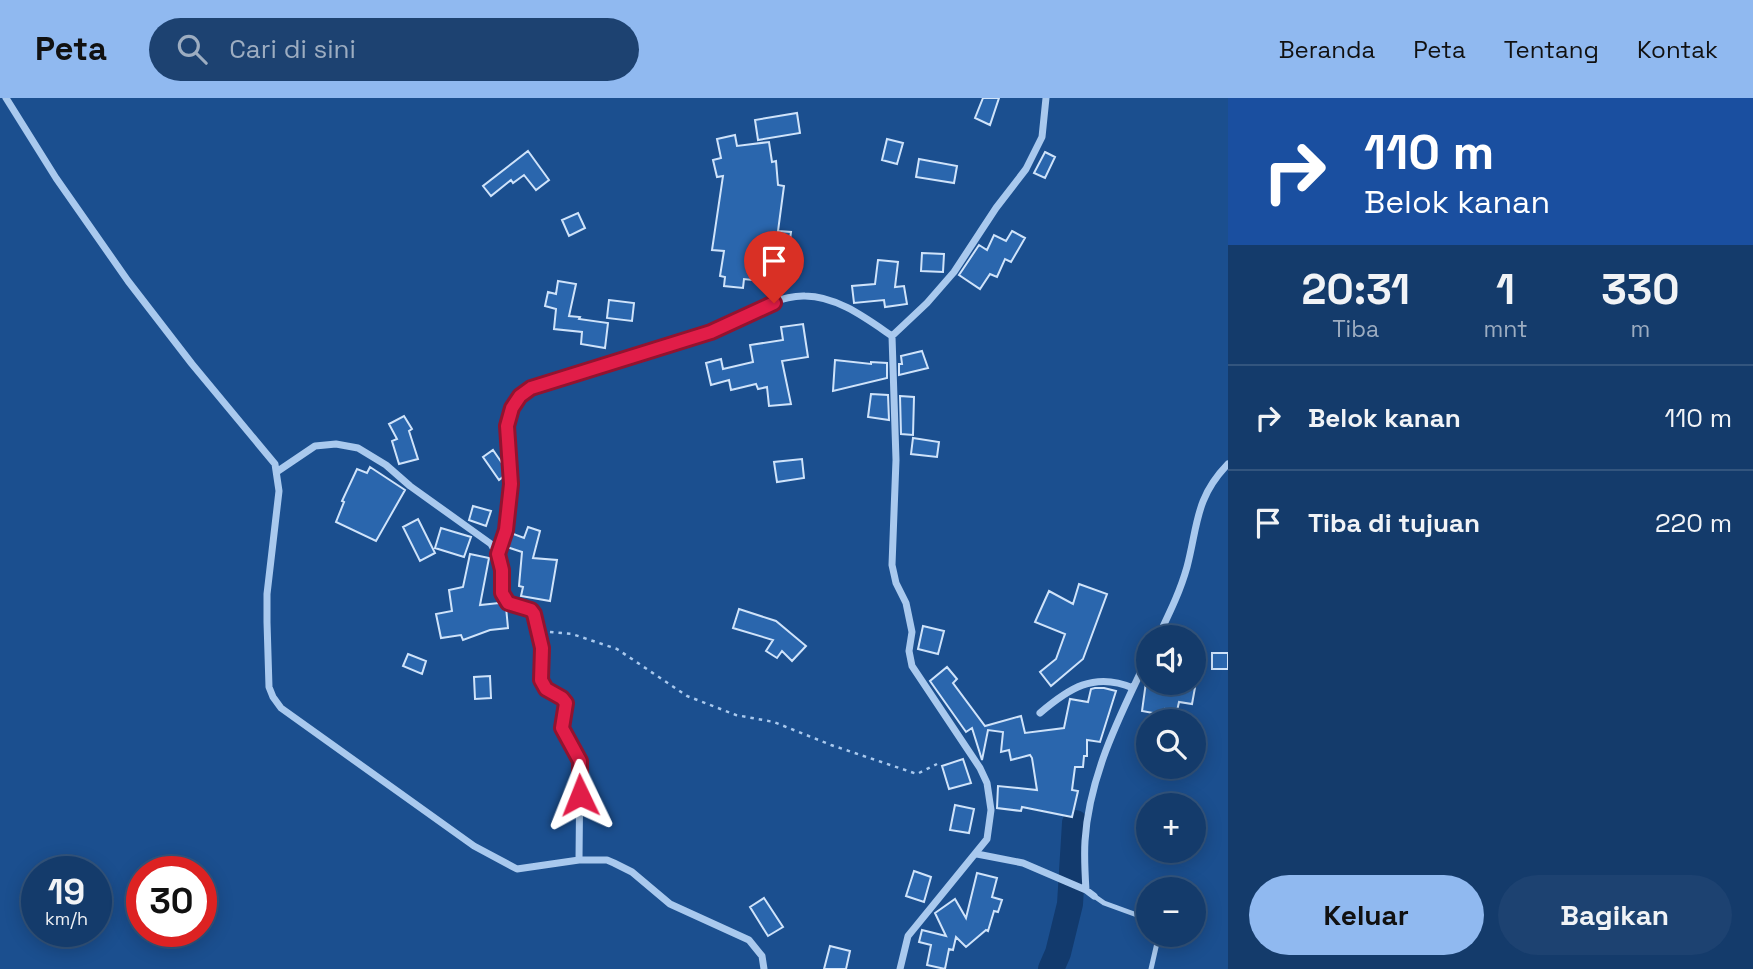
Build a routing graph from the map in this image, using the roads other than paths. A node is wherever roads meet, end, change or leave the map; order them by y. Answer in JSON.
{"nodes":[{"id":1,"x":6,"y":98,"type":"edge"},
{"id":2,"x":1046,"y":98,"type":"edge"},
{"id":3,"x":892,"y":336,"type":"junction"},
{"id":4,"x":1228,"y":464,"type":"edge"},
{"id":5,"x":278,"y":471,"type":"junction"},
{"id":6,"x":498,"y":554,"type":"junction"},
{"id":7,"x":1164,"y":625,"type":"edge"},
{"id":8,"x":1136,"y":678,"type":"edge"},
{"id":9,"x":1131,"y":687,"type":"junction"},
{"id":10,"x":1040,"y":713,"type":"dead end"},
{"id":11,"x":977,"y":854,"type":"junction"},
{"id":12,"x":579,"y":860,"type":"junction"},
{"id":13,"x":1084,"y":889,"type":"junction"},
{"id":14,"x":1094,"y":895,"type":"joint"},
{"id":15,"x":1136,"y":915,"type":"edge"},
{"id":16,"x":1155,"y":947,"type":"edge"},
{"id":17,"x":764,"y":969,"type":"edge"},
{"id":18,"x":900,"y":969,"type":"edge"},
{"id":19,"x":1151,"y":969,"type":"edge"}],
"edges":[{"from":1,"to":5,"type":"street"},
{"from":2,"to":3,"type":"street"},
{"from":3,"to":6,"type":"street"},
{"from":3,"to":11,"type":"street"},
{"from":4,"to":7,"type":"street"},
{"from":5,"to":6,"type":"street"},
{"from":5,"to":12,"type":"street"},
{"from":6,"to":12,"type":"street"},
{"from":8,"to":9,"type":"street"},
{"from":9,"to":10,"type":"street"},
{"from":9,"to":13,"type":"street"},
{"from":11,"to":13,"type":"street"},
{"from":11,"to":18,"type":"street"},
{"from":12,"to":17,"type":"street"},
{"from":13,"to":14,"type":"street"},
{"from":14,"to":15,"type":"lane"},
{"from":16,"to":19,"type":"lane"}]}
